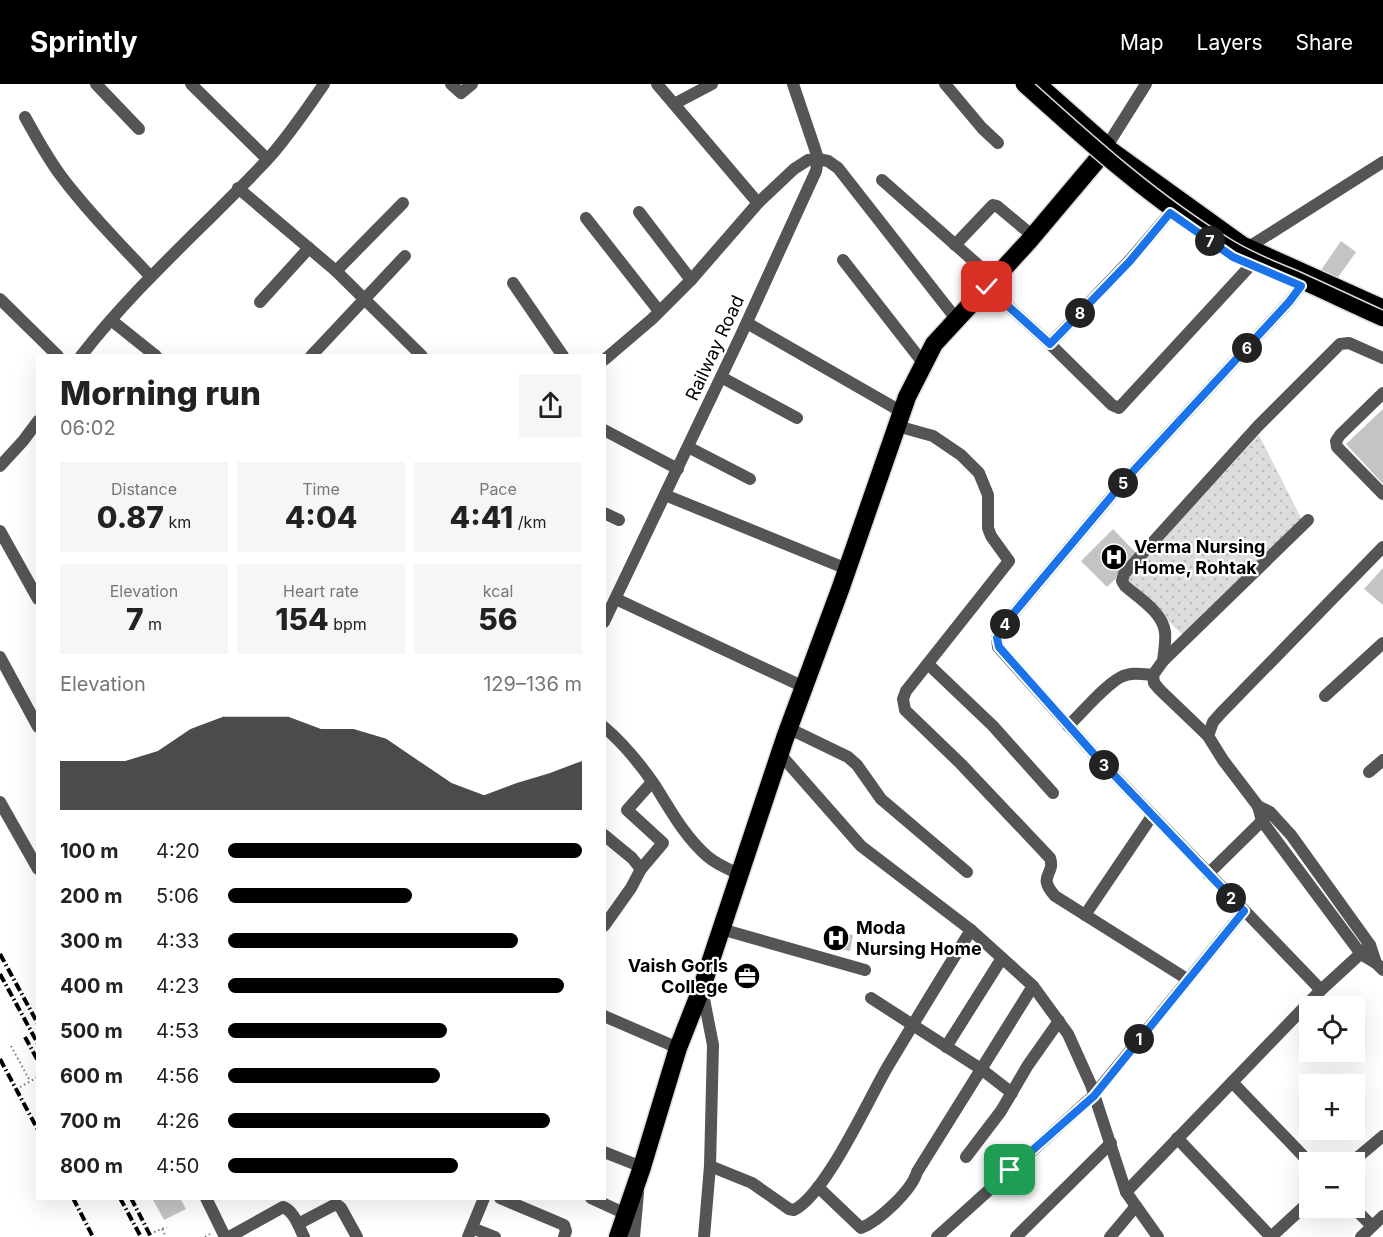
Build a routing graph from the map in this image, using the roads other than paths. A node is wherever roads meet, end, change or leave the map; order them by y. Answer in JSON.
{"nodes":[{"id":1,"x":96,"y":84,"type":"edge"},
{"id":2,"x":190,"y":84,"type":"edge"},
{"id":3,"x":324,"y":84,"type":"edge"},
{"id":4,"x":451,"y":84,"type":"edge"},
{"id":5,"x":472,"y":84,"type":"edge"},
{"id":6,"x":657,"y":84,"type":"edge"},
{"id":7,"x":712,"y":84,"type":"edge"},
{"id":8,"x":792,"y":84,"type":"edge"},
{"id":9,"x":945,"y":84,"type":"edge"},
{"id":10,"x":1015,"y":84,"type":"edge"},
{"id":11,"x":1023,"y":84,"type":"edge"},
{"id":12,"x":1036,"y":84,"type":"edge"},
{"id":13,"x":1146,"y":84,"type":"edge"},
{"id":14,"x":674,"y":104,"type":"junction"},
{"id":15,"x":25,"y":117,"type":"dead end"},
{"id":16,"x":139,"y":129,"type":"dead end"},
{"id":17,"x":998,"y":143,"type":"dead end"},
{"id":18,"x":1102,"y":153,"type":"junction"},
{"id":19,"x":267,"y":159,"type":"junction"},
{"id":20,"x":818,"y":159,"type":"junction"},
{"id":21,"x":1383,"y":162,"type":"edge"},
{"id":22,"x":882,"y":180,"type":"dead end"},
{"id":23,"x":238,"y":188,"type":"junction"},
{"id":24,"x":404,"y":203,"type":"dead end"},
{"id":25,"x":758,"y":203,"type":"junction"},
{"id":26,"x":639,"y":212,"type":"dead end"},
{"id":27,"x":1170,"y":213,"type":"junction"},
{"id":28,"x":586,"y":218,"type":"dead end"},
{"id":29,"x":1033,"y":236,"type":"junction"},
{"id":30,"x":955,"y":245,"type":"junction"},
{"id":31,"x":1248,"y":247,"type":"junction"},
{"id":32,"x":309,"y":248,"type":"junction"},
{"id":33,"x":405,"y":256,"type":"dead end"},
{"id":34,"x":1233,"y":257,"type":"junction"},
{"id":35,"x":843,"y":260,"type":"dead end"},
{"id":36,"x":1251,"y":265,"type":"junction"},
{"id":37,"x":336,"y":271,"type":"junction"},
{"id":38,"x":150,"y":276,"type":"junction"},
{"id":39,"x":691,"y":280,"type":"junction"},
{"id":40,"x":513,"y":283,"type":"dead end"},
{"id":41,"x":990,"y":283,"type":"junction"},
{"id":42,"x":1301,"y":286,"type":"junction"},
{"id":43,"x":364,"y":298,"type":"junction"},
{"id":44,"x":0,"y":299,"type":"edge"},
{"id":45,"x":260,"y":302,"type":"dead end"},
{"id":46,"x":1383,"y":307,"type":"edge"},
{"id":47,"x":659,"y":311,"type":"junction"},
{"id":48,"x":111,"y":320,"type":"junction"},
{"id":49,"x":957,"y":320,"type":"junction"},
{"id":50,"x":1383,"y":320,"type":"edge"},
{"id":51,"x":747,"y":323,"type":"junction"},
{"id":52,"x":1050,"y":344,"type":"junction"},
{"id":53,"x":56,"y":354,"type":"edge"},
{"id":54,"x":83,"y":354,"type":"edge"},
{"id":55,"x":154,"y":354,"type":"edge"},
{"id":56,"x":313,"y":354,"type":"edge"},
{"id":57,"x":420,"y":354,"type":"edge"},
{"id":58,"x":562,"y":354,"type":"edge"},
{"id":59,"x":606,"y":358,"type":"edge"},
{"id":60,"x":1383,"y":358,"type":"edge"},
{"id":61,"x":924,"y":364,"type":"junction"},
{"id":62,"x":721,"y":376,"type":"junction"},
{"id":63,"x":1383,"y":393,"type":"edge"},
{"id":64,"x":796,"y":418,"type":"dead end"},
{"id":65,"x":899,"y":419,"type":"junction"},
{"id":66,"x":36,"y":426,"type":"edge"},
{"id":67,"x":606,"y":431,"type":"edge"},
{"id":68,"x":688,"y":447,"type":"junction"},
{"id":69,"x":0,"y":466,"type":"edge"},
{"id":70,"x":678,"y":468,"type":"junction"},
{"id":71,"x":750,"y":479,"type":"dead end"},
{"id":72,"x":1383,"y":494,"type":"edge"},
{"id":73,"x":665,"y":495,"type":"junction"},
{"id":74,"x":606,"y":514,"type":"edge"},
{"id":75,"x":619,"y":520,"type":"dead end"},
{"id":76,"x":1308,"y":520,"type":"dead end"},
{"id":77,"x":0,"y":531,"type":"edge"},
{"id":78,"x":1383,"y":547,"type":"edge"},
{"id":79,"x":847,"y":569,"type":"junction"},
{"id":80,"x":36,"y":595,"type":"edge"},
{"id":81,"x":616,"y":599,"type":"junction"},
{"id":82,"x":606,"y":618,"type":"edge"},
{"id":83,"x":1383,"y":643,"type":"edge"},
{"id":84,"x":0,"y":657,"type":"edge"},
{"id":85,"x":1163,"y":661,"type":"junction"},
{"id":86,"x":928,"y":664,"type":"junction"},
{"id":87,"x":1153,"y":675,"type":"junction"},
{"id":88,"x":804,"y":687,"type":"junction"},
{"id":89,"x":1325,"y":696,"type":"dead end"},
{"id":90,"x":36,"y":723,"type":"edge"},
{"id":91,"x":1068,"y":726,"type":"junction"},
{"id":92,"x":789,"y":728,"type":"junction"},
{"id":93,"x":606,"y":730,"type":"edge"},
{"id":94,"x":1208,"y":736,"type":"junction"},
{"id":95,"x":780,"y":754,"type":"junction"},
{"id":96,"x":1383,"y":760,"type":"edge"},
{"id":97,"x":1369,"y":772,"type":"dead end"},
{"id":98,"x":652,"y":782,"type":"junction"},
{"id":99,"x":1053,"y":793,"type":"dead end"},
{"id":100,"x":0,"y":802,"type":"edge"},
{"id":101,"x":1263,"y":813,"type":"junction"},
{"id":102,"x":1152,"y":816,"type":"junction"},
{"id":103,"x":606,"y":837,"type":"edge"},
{"id":104,"x":36,"y":865,"type":"edge"},
{"id":105,"x":641,"y":869,"type":"junction"},
{"id":106,"x":967,"y":872,"type":"dead end"},
{"id":107,"x":740,"y":874,"type":"junction"},
{"id":108,"x":1208,"y":874,"type":"junction"},
{"id":109,"x":1244,"y":911,"type":"junction"},
{"id":110,"x":1085,"y":915,"type":"junction"},
{"id":111,"x":606,"y":923,"type":"edge"},
{"id":112,"x":721,"y":929,"type":"junction"},
{"id":113,"x":971,"y":930,"type":"junction"},
{"id":114,"x":1365,"y":950,"type":"junction"},
{"id":115,"x":1002,"y":958,"type":"junction"},
{"id":116,"x":1380,"y":966,"type":"edge"},
{"id":117,"x":865,"y":970,"type":"dead end"},
{"id":118,"x":1187,"y":979,"type":"junction"},
{"id":119,"x":1033,"y":986,"type":"junction"},
{"id":120,"x":702,"y":987,"type":"junction"},
{"id":121,"x":1321,"y":990,"type":"junction"},
{"id":122,"x":871,"y":998,"type":"dead end"},
{"id":123,"x":606,"y":1017,"type":"edge"},
{"id":124,"x":1059,"y":1021,"type":"junction"},
{"id":125,"x":913,"y":1025,"type":"junction"},
{"id":126,"x":946,"y":1047,"type":"junction"},
{"id":127,"x":678,"y":1048,"type":"junction"},
{"id":128,"x":981,"y":1070,"type":"junction"},
{"id":129,"x":1232,"y":1082,"type":"junction"},
{"id":130,"x":1012,"y":1093,"type":"junction"},
{"id":131,"x":1094,"y":1096,"type":"junction"},
{"id":132,"x":1383,"y":1136,"type":"edge"},
{"id":133,"x":1177,"y":1138,"type":"junction"},
{"id":134,"x":1111,"y":1143,"type":"junction"},
{"id":135,"x":1300,"y":1152,"type":"edge"},
{"id":136,"x":1364,"y":1152,"type":"edge"},
{"id":137,"x":606,"y":1153,"type":"edge"},
{"id":138,"x":966,"y":1157,"type":"dead end"},
{"id":139,"x":710,"y":1166,"type":"junction"},
{"id":140,"x":642,"y":1167,"type":"junction"},
{"id":141,"x":818,"y":1187,"type":"junction"},
{"id":142,"x":1126,"y":1192,"type":"junction"},
{"id":143,"x":207,"y":1200,"type":"edge"},
{"id":144,"x":483,"y":1200,"type":"edge"},
{"id":145,"x":505,"y":1200,"type":"edge"},
{"id":146,"x":593,"y":1200,"type":"edge"},
{"id":147,"x":1136,"y":1206,"type":"junction"},
{"id":148,"x":1299,"y":1211,"type":"edge"},
{"id":149,"x":1383,"y":1216,"type":"edge"},
{"id":150,"x":1364,"y":1218,"type":"edge"},
{"id":151,"x":298,"y":1224,"type":"junction"},
{"id":152,"x":1372,"y":1226,"type":"junction"},
{"id":153,"x":621,"y":1231,"type":"edge"},
{"id":154,"x":470,"y":1232,"type":"edge"},
{"id":155,"x":708,"y":1236,"type":"edge"},
{"id":156,"x":227,"y":1237,"type":"edge"},
{"id":157,"x":304,"y":1237,"type":"edge"},
{"id":158,"x":357,"y":1237,"type":"edge"},
{"id":159,"x":495,"y":1237,"type":"edge"},
{"id":160,"x":564,"y":1237,"type":"edge"},
{"id":161,"x":937,"y":1237,"type":"edge"},
{"id":162,"x":1016,"y":1237,"type":"edge"},
{"id":163,"x":1110,"y":1237,"type":"edge"},
{"id":164,"x":1158,"y":1237,"type":"edge"},
{"id":165,"x":1271,"y":1237,"type":"edge"},
{"id":166,"x":1361,"y":1237,"type":"edge"}],
"edges":[{"from":1,"to":16,"type":"street"},
{"from":2,"to":19,"type":"street"},
{"from":3,"to":19,"type":"street"},
{"from":4,"to":5,"type":"street"},
{"from":6,"to":14,"type":"street"},
{"from":7,"to":14,"type":"street"},
{"from":8,"to":20,"type":"street"},
{"from":9,"to":17,"type":"street"},
{"from":10,"to":18,"type":"highway"},
{"from":11,"to":50,"type":"main road","bridge":true},
{"from":12,"to":18,"type":"highway"},
{"from":13,"to":18,"type":"street"},
{"from":14,"to":25,"type":"street"},
{"from":15,"to":38,"type":"street"},
{"from":18,"to":27,"type":"main road"},
{"from":18,"to":29,"type":"highway"},
{"from":18,"to":31,"type":"main road"},
{"from":19,"to":23,"type":"street"},
{"from":20,"to":25,"type":"street"},
{"from":20,"to":49,"type":"street"},
{"from":20,"to":51,"type":"street","name":"Railway Road"},
{"from":21,"to":31,"type":"street"},
{"from":22,"to":30,"type":"street"},
{"from":23,"to":32,"type":"street"},
{"from":23,"to":38,"type":"street"},
{"from":24,"to":37,"type":"street"},
{"from":25,"to":39,"type":"street"},
{"from":26,"to":39,"type":"street"},
{"from":27,"to":34,"type":"main road"},
{"from":27,"to":52,"type":"street"},
{"from":28,"to":47,"type":"street"},
{"from":29,"to":30,"type":"street"},
{"from":29,"to":41,"type":"highway"},
{"from":30,"to":41,"type":"street"},
{"from":31,"to":34,"type":"street"},
{"from":31,"to":46,"type":"main road"},
{"from":32,"to":37,"type":"street"},
{"from":32,"to":45,"type":"street"},
{"from":33,"to":43,"type":"street"},
{"from":34,"to":36,"type":"main road"},
{"from":35,"to":61,"type":"street"},
{"from":36,"to":42,"type":"main road"},
{"from":36,"to":52,"type":"street"},
{"from":37,"to":43,"type":"street"},
{"from":38,"to":48,"type":"street"},
{"from":39,"to":47,"type":"street"},
{"from":40,"to":58,"type":"street"},
{"from":41,"to":49,"type":"highway"},
{"from":41,"to":52,"type":"street"},
{"from":42,"to":50,"type":"main road"},
{"from":42,"to":91,"type":"street"},
{"from":43,"to":56,"type":"street"},
{"from":43,"to":57,"type":"street"},
{"from":44,"to":53,"type":"street"},
{"from":47,"to":59,"type":"street"},
{"from":48,"to":54,"type":"street"},
{"from":48,"to":55,"type":"street"},
{"from":49,"to":61,"type":"highway"},
{"from":51,"to":62,"type":"street","name":"Railway Road"},
{"from":51,"to":65,"type":"street"},
{"from":60,"to":85,"type":"street"},
{"from":61,"to":65,"type":"highway"},
{"from":62,"to":64,"type":"street"},
{"from":62,"to":68,"type":"street","name":"Railway Road"},
{"from":63,"to":72,"type":"street"},
{"from":65,"to":79,"type":"highway"},
{"from":65,"to":86,"type":"street"},
{"from":66,"to":69,"type":"street"},
{"from":67,"to":70,"type":"street"},
{"from":68,"to":70,"type":"street","name":"Railway Road"},
{"from":68,"to":71,"type":"street"},
{"from":70,"to":73,"type":"street","name":"Railway Road"},
{"from":73,"to":79,"type":"street"},
{"from":73,"to":81,"type":"street","name":"Railway Road"},
{"from":74,"to":75,"type":"street"},
{"from":76,"to":85,"type":"street"},
{"from":77,"to":80,"type":"street"},
{"from":78,"to":94,"type":"street"},
{"from":79,"to":88,"type":"highway"},
{"from":81,"to":82,"type":"street","name":"Railway Road"},
{"from":81,"to":88,"type":"street"},
{"from":83,"to":89,"type":"street"},
{"from":84,"to":90,"type":"street"},
{"from":85,"to":87,"type":"street"},
{"from":86,"to":99,"type":"street"},
{"from":86,"to":110,"type":"street"},
{"from":87,"to":91,"type":"street"},
{"from":87,"to":94,"type":"street"},
{"from":88,"to":92,"type":"highway"},
{"from":91,"to":102,"type":"street"},
{"from":92,"to":95,"type":"highway"},
{"from":92,"to":106,"type":"street"},
{"from":93,"to":98,"type":"street"},
{"from":94,"to":101,"type":"street"},
{"from":95,"to":107,"type":"highway"},
{"from":95,"to":113,"type":"street"},
{"from":96,"to":97,"type":"street"},
{"from":98,"to":105,"type":"street"},
{"from":98,"to":107,"type":"street"},
{"from":100,"to":104,"type":"street"},
{"from":101,"to":108,"type":"street"},
{"from":101,"to":114,"type":"street"},
{"from":102,"to":108,"type":"street"},
{"from":102,"to":110,"type":"street"},
{"from":103,"to":105,"type":"street"},
{"from":105,"to":111,"type":"street"},
{"from":107,"to":112,"type":"highway"},
{"from":108,"to":109,"type":"street"},
{"from":109,"to":118,"type":"street"},
{"from":109,"to":121,"type":"street"},
{"from":110,"to":118,"type":"street"},
{"from":112,"to":117,"type":"street"},
{"from":112,"to":120,"type":"highway"},
{"from":113,"to":115,"type":"street"},
{"from":113,"to":125,"type":"street"},
{"from":114,"to":116,"type":"street"},
{"from":114,"to":121,"type":"street"},
{"from":115,"to":119,"type":"street"},
{"from":115,"to":126,"type":"street"},
{"from":118,"to":131,"type":"street"},
{"from":119,"to":124,"type":"street"},
{"from":119,"to":128,"type":"street"},
{"from":120,"to":127,"type":"highway"},
{"from":120,"to":139,"type":"street"},
{"from":121,"to":129,"type":"street"},
{"from":122,"to":125,"type":"street"},
{"from":123,"to":127,"type":"street"},
{"from":124,"to":130,"type":"street"},
{"from":124,"to":131,"type":"street"},
{"from":125,"to":126,"type":"street"},
{"from":125,"to":141,"type":"street"},
{"from":126,"to":128,"type":"street"},
{"from":127,"to":140,"type":"highway"},
{"from":128,"to":130,"type":"street"},
{"from":128,"to":141,"type":"street"},
{"from":129,"to":133,"type":"street"},
{"from":129,"to":135,"type":"street"},
{"from":130,"to":138,"type":"street"},
{"from":131,"to":134,"type":"street"},
{"from":131,"to":161,"type":"street"},
{"from":132,"to":136,"type":"street"},
{"from":133,"to":142,"type":"street"},
{"from":133,"to":165,"type":"street"},
{"from":134,"to":142,"type":"street"},
{"from":134,"to":162,"type":"street"},
{"from":137,"to":140,"type":"street"},
{"from":139,"to":141,"type":"street"},
{"from":139,"to":155,"type":"street"},
{"from":140,"to":153,"type":"highway"},
{"from":142,"to":147,"type":"street"},
{"from":143,"to":156,"type":"street"},
{"from":144,"to":154,"type":"street"},
{"from":145,"to":160,"type":"street"},
{"from":146,"to":153,"type":"street"},
{"from":147,"to":163,"type":"street"},
{"from":147,"to":164,"type":"street"},
{"from":148,"to":165,"type":"street"},
{"from":149,"to":152,"type":"street"},
{"from":150,"to":152,"type":"street"},
{"from":151,"to":156,"type":"street"},
{"from":151,"to":157,"type":"street"},
{"from":151,"to":158,"type":"street"},
{"from":152,"to":166,"type":"street"},
{"from":154,"to":159,"type":"street"}]}
